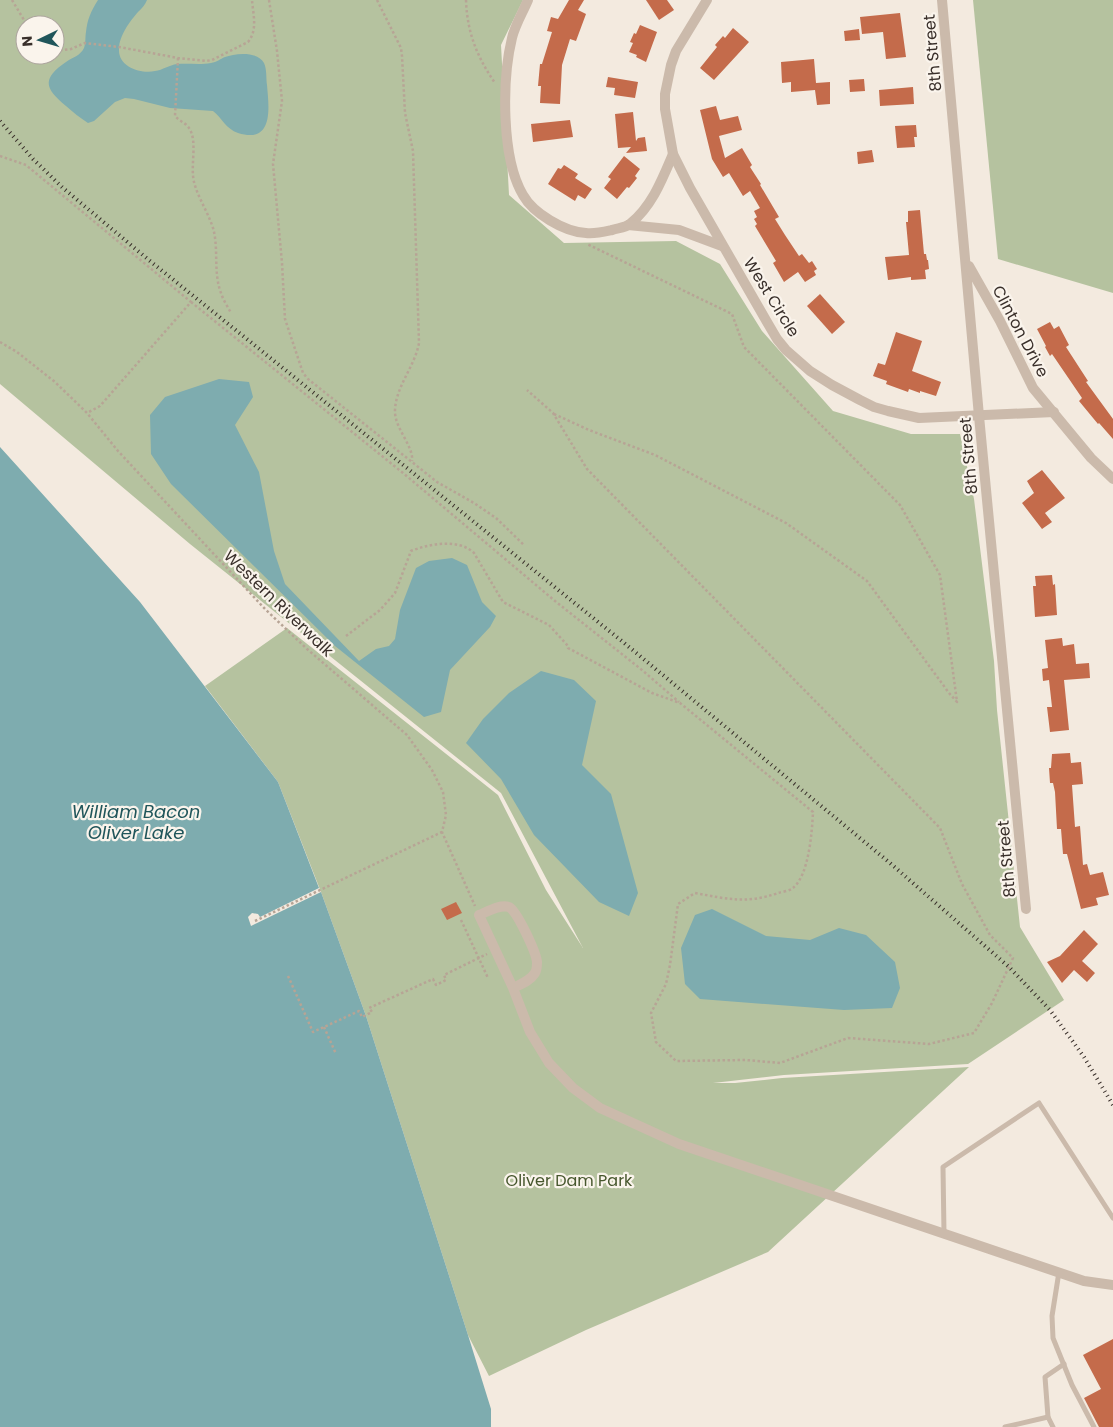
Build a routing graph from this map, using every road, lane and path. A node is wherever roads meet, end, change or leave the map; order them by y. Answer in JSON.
{"nodes":[{"id":1,"x":12,"y":0,"type":"edge"},
{"id":2,"x":252,"y":0,"type":"edge"},
{"id":3,"x":269,"y":0,"type":"edge"},
{"id":4,"x":377,"y":0,"type":"edge"},
{"id":5,"x":466,"y":0,"type":"edge"},
{"id":6,"x":528,"y":0,"type":"edge"},
{"id":7,"x":707,"y":0,"type":"edge"},
{"id":8,"x":942,"y":0,"type":"edge"},
{"id":9,"x":21,"y":15,"type":"edge"},
{"id":10,"x":65,"y":50,"type":"edge"},
{"id":11,"x":178,"y":58,"type":"junction"},
{"id":12,"x":506,"y":90,"type":"junction"},
{"id":13,"x":673,"y":154,"type":"junction"},
{"id":14,"x":0,"y":156,"type":"edge"},
{"id":15,"x":628,"y":226,"type":"junction"},
{"id":16,"x":585,"y":243,"type":"dead end"},
{"id":17,"x":722,"y":246,"type":"junction"},
{"id":18,"x":966,"y":262,"type":"junction"},
{"id":19,"x":191,"y":302,"type":"junction"},
{"id":20,"x":232,"y":313,"type":"dead end"},
{"id":21,"x":0,"y":342,"type":"edge"},
{"id":22,"x":527,"y":390,"type":"dead end"},
{"id":23,"x":1054,"y":412,"type":"junction"},
{"id":24,"x":87,"y":413,"type":"junction"},
{"id":25,"x":553,"y":413,"type":"junction"},
{"id":26,"x":979,"y":416,"type":"junction"},
{"id":27,"x":412,"y":461,"type":"junction"},
{"id":28,"x":1113,"y":479,"type":"edge"},
{"id":29,"x":524,"y":546,"type":"dead end"},
{"id":30,"x":346,"y":636,"type":"dead end"},
{"id":31,"x":680,"y":703,"type":"junction"},
{"id":32,"x":442,"y":832,"type":"junction"},
{"id":33,"x":1026,"y":909,"type":"dead end"},
{"id":34,"x":479,"y":916,"type":"junction"},
{"id":35,"x":461,"y":920,"type":"dead end"},
{"id":36,"x":255,"y":921,"type":"dead end"},
{"id":37,"x":496,"y":951,"type":"junction"},
{"id":38,"x":479,"y":958,"type":"junction"},
{"id":39,"x":288,"y":976,"type":"dead end"},
{"id":40,"x":488,"y":978,"type":"dead end"},
{"id":41,"x":513,"y":988,"type":"junction"},
{"id":42,"x":324,"y":1027,"type":"junction"},
{"id":43,"x":336,"y":1054,"type":"dead end"},
{"id":44,"x":1113,"y":1218,"type":"edge"},
{"id":45,"x":944,"y":1233,"type":"junction"},
{"id":46,"x":1059,"y":1272,"type":"junction"},
{"id":47,"x":1113,"y":1284,"type":"edge"},
{"id":48,"x":1064,"y":1364,"type":"junction"},
{"id":49,"x":1048,"y":1417,"type":"junction"},
{"id":50,"x":1005,"y":1427,"type":"edge"},
{"id":51,"x":1054,"y":1427,"type":"edge"},
{"id":52,"x":1094,"y":1427,"type":"edge"}],
"edges":[{"from":1,"to":9,"type":"path"},
{"from":2,"to":11,"type":"path"},
{"from":3,"to":27,"type":"path"},
{"from":4,"to":27,"type":"path"},
{"from":5,"to":12,"type":"path"},
{"from":6,"to":12,"type":"street"},
{"from":7,"to":13,"type":"street","name":"West Circle"},
{"from":8,"to":18,"type":"street","name":"8th Street"},
{"from":10,"to":11,"type":"path"},
{"from":11,"to":20,"type":"path"},
{"from":12,"to":15,"type":"street"},
{"from":13,"to":15,"type":"street"},
{"from":13,"to":17,"type":"street","name":"West Circle"},
{"from":14,"to":19,"type":"path"},
{"from":15,"to":17,"type":"street"},
{"from":16,"to":25,"type":"path"},
{"from":17,"to":26,"type":"street","name":"West Circle"},
{"from":18,"to":23,"type":"street","name":"Clinton Drive"},
{"from":18,"to":26,"type":"street","name":"8th Street"},
{"from":19,"to":24,"type":"path"},
{"from":19,"to":31,"type":"path"},
{"from":21,"to":24,"type":"path","name":"Western Riverwalk"},
{"from":22,"to":25,"type":"path"},
{"from":23,"to":26,"type":"street","name":"West Circle"},
{"from":23,"to":28,"type":"street","name":"Clinton Drive"},
{"from":24,"to":32,"type":"path","name":"Western Riverwalk"},
{"from":25,"to":31,"type":"path"},
{"from":26,"to":33,"type":"street","name":"8th Street"},
{"from":27,"to":29,"type":"path"},
{"from":30,"to":31,"type":"path"},
{"from":32,"to":34,"type":"path"},
{"from":32,"to":36,"type":"path"},
{"from":34,"to":37,"type":"street"},
{"from":34,"to":41,"type":"street"},
{"from":35,"to":38,"type":"path"},
{"from":37,"to":38,"type":"path"},
{"from":37,"to":41,"type":"street"},
{"from":38,"to":40,"type":"path"},
{"from":38,"to":42,"type":"path"},
{"from":39,"to":42,"type":"path"},
{"from":41,"to":45,"type":"street"},
{"from":42,"to":43,"type":"path"},
{"from":44,"to":45,"type":"lane"},
{"from":45,"to":46,"type":"street"},
{"from":46,"to":47,"type":"street"},
{"from":46,"to":48,"type":"lane"},
{"from":48,"to":49,"type":"lane"},
{"from":48,"to":52,"type":"lane"},
{"from":49,"to":50,"type":"lane"},
{"from":49,"to":51,"type":"lane"}]}
